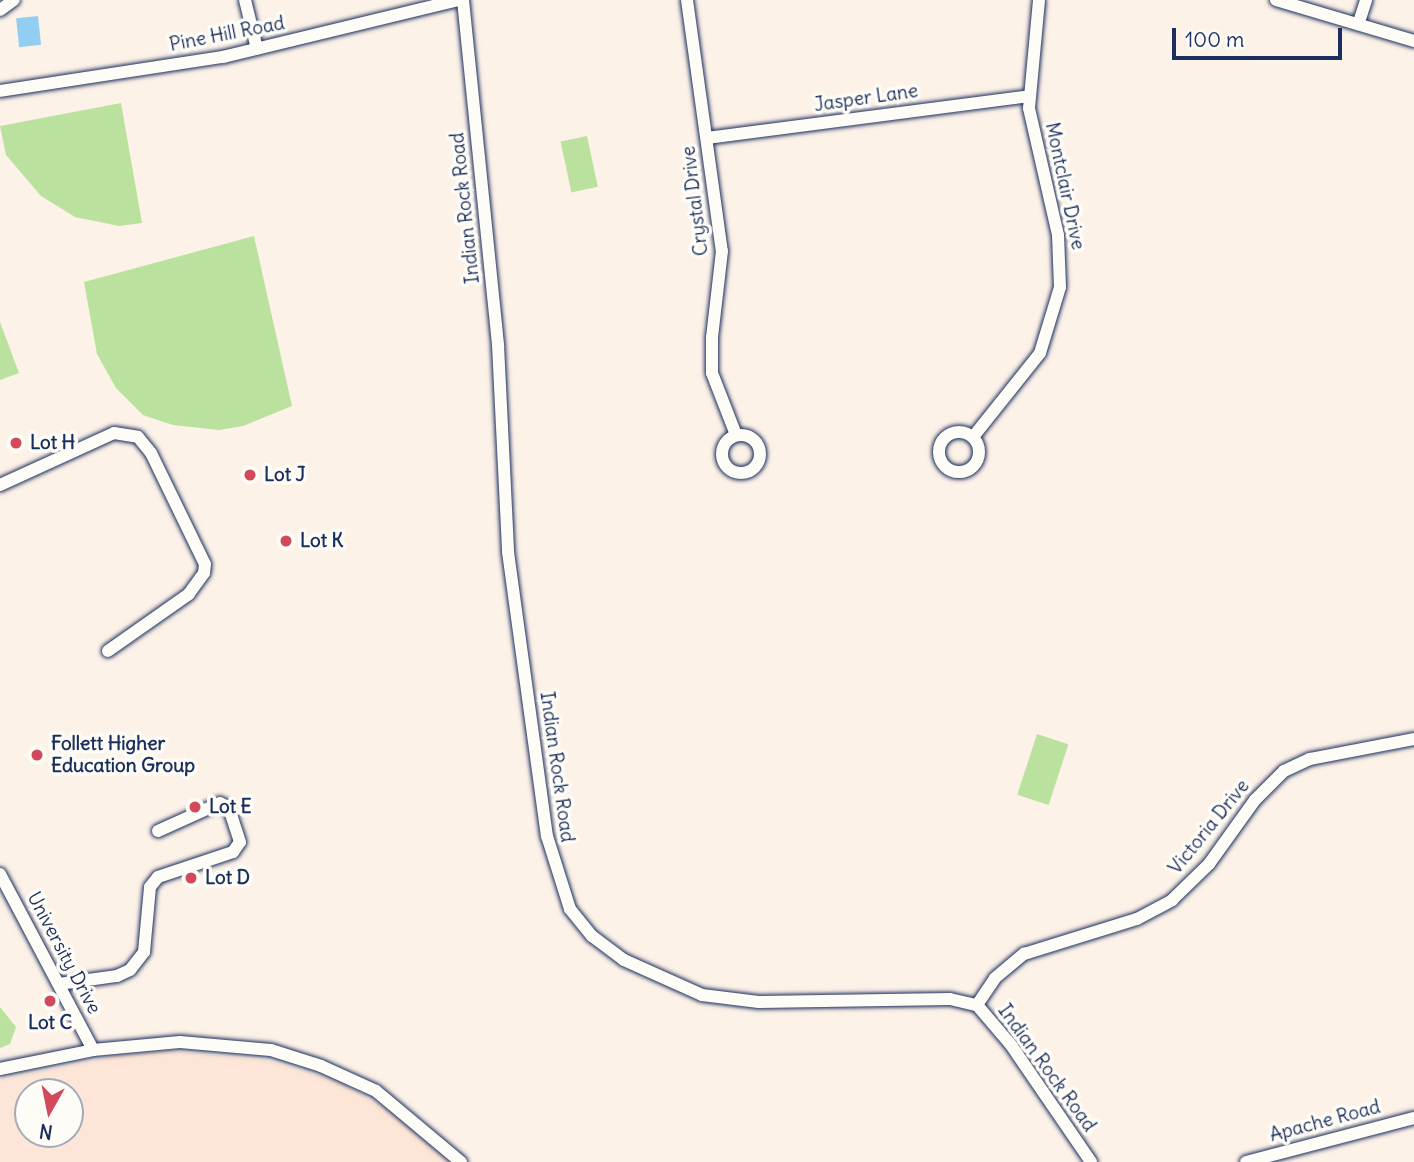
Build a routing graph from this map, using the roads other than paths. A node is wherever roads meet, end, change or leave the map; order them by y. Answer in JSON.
{"nodes":[{"id":1,"x":14,"y":0,"type":"edge"},
{"id":2,"x":245,"y":0,"type":"edge"},
{"id":3,"x":461,"y":0,"type":"edge"},
{"id":4,"x":687,"y":0,"type":"edge"},
{"id":5,"x":1039,"y":0,"type":"edge"},
{"id":6,"x":1276,"y":0,"type":"edge"},
{"id":7,"x":1366,"y":0,"type":"edge"},
{"id":8,"x":0,"y":10,"type":"edge"},
{"id":9,"x":1359,"y":22,"type":"junction"},
{"id":10,"x":1414,"y":41,"type":"edge"},
{"id":11,"x":257,"y":49,"type":"junction"},
{"id":12,"x":0,"y":91,"type":"edge"},
{"id":13,"x":1029,"y":96,"type":"junction"},
{"id":14,"x":707,"y":138,"type":"junction"},
{"id":15,"x":736,"y":435,"type":"dead end"},
{"id":16,"x":973,"y":438,"type":"dead end"},
{"id":17,"x":0,"y":485,"type":"edge"},
{"id":18,"x":108,"y":650,"type":"dead end"},
{"id":19,"x":1414,"y":739,"type":"edge"},
{"id":20,"x":158,"y":831,"type":"dead end"},
{"id":21,"x":0,"y":874,"type":"edge"},
{"id":22,"x":59,"y":984,"type":"junction"},
{"id":23,"x":977,"y":1005,"type":"junction"},
{"id":24,"x":93,"y":1050,"type":"junction"},
{"id":25,"x":0,"y":1069,"type":"edge"},
{"id":26,"x":1414,"y":1118,"type":"edge"},
{"id":27,"x":461,"y":1162,"type":"edge"},
{"id":28,"x":1091,"y":1162,"type":"edge"},
{"id":29,"x":1247,"y":1162,"type":"edge"}],
"edges":[{"from":1,"to":8,"type":"street"},
{"from":2,"to":11,"type":"street"},
{"from":3,"to":11,"type":"street","name":"Pine Hill Road"},
{"from":3,"to":23,"type":"street","name":"Indian Rock Road"},
{"from":4,"to":14,"type":"street","name":"Crystal Drive"},
{"from":5,"to":13,"type":"street","name":"Montclair Drive"},
{"from":6,"to":9,"type":"street"},
{"from":7,"to":9,"type":"street"},
{"from":9,"to":10,"type":"street"},
{"from":11,"to":12,"type":"street","name":"Pine Hill Road"},
{"from":13,"to":14,"type":"street","name":"Jasper Lane"},
{"from":13,"to":16,"type":"street","name":"Montclair Drive"},
{"from":14,"to":15,"type":"street","name":"Crystal Drive"},
{"from":17,"to":18,"type":"street"},
{"from":19,"to":23,"type":"street","name":"Victoria Drive"},
{"from":20,"to":22,"type":"street"},
{"from":21,"to":22,"type":"street","name":"University Drive"},
{"from":22,"to":24,"type":"street","name":"University Drive"},
{"from":23,"to":28,"type":"street","name":"Indian Rock Road"},
{"from":24,"to":25,"type":"street"},
{"from":24,"to":27,"type":"street"},
{"from":26,"to":29,"type":"street","name":"Apache Road"}]}
